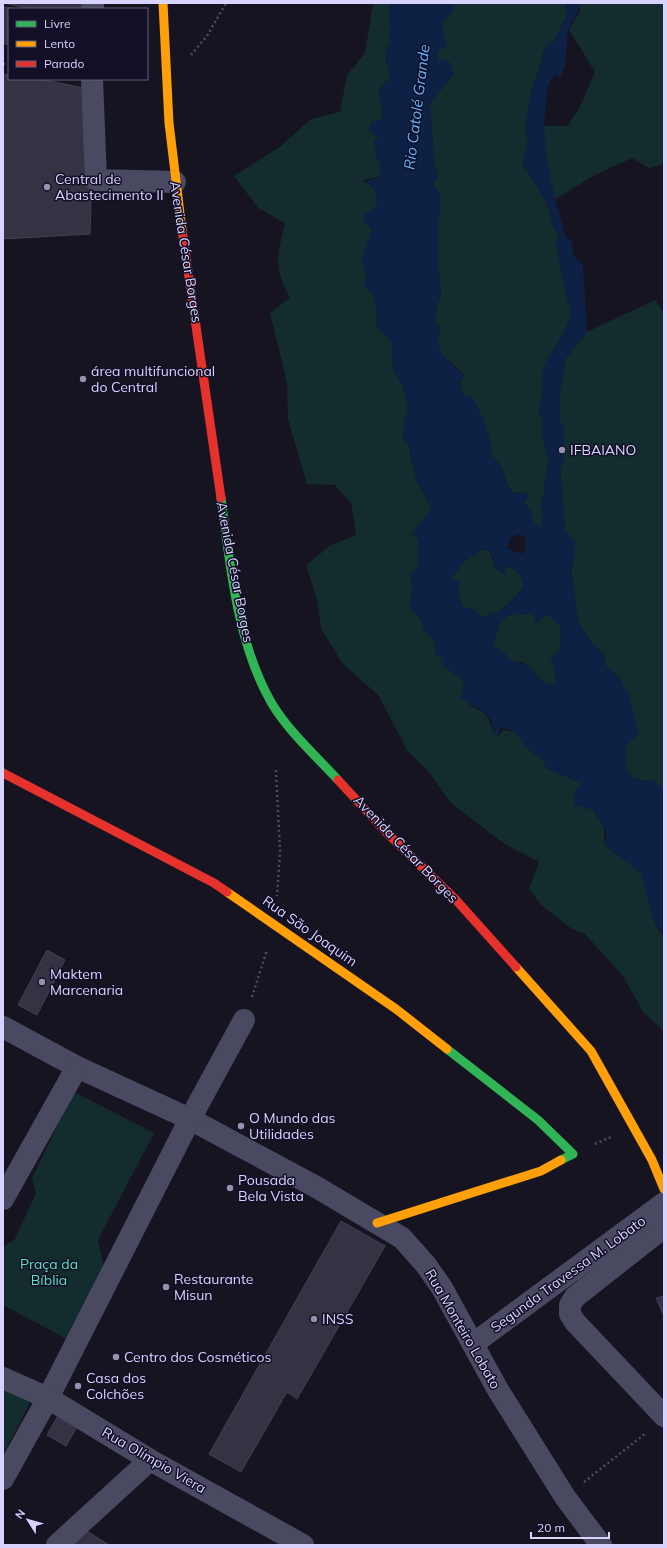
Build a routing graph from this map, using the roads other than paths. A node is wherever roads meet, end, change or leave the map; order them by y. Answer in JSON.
{"nodes":[{"id":1,"x":163,"y":3,"type":"edge"},
{"id":2,"x":92,"y":80,"type":"edge"},
{"id":3,"x":175,"y":182,"type":"junction"},
{"id":4,"x":3,"y":773,"type":"edge"},
{"id":5,"x":244,"y":1020,"type":"road end"},
{"id":6,"x":3,"y":1027,"type":"edge"},
{"id":7,"x":77,"y":1067,"type":"junction"},
{"id":8,"x":190,"y":1119,"type":"junction"},
{"id":9,"x":664,"y":1189,"type":"edge"},
{"id":10,"x":3,"y":1199,"type":"edge"},
{"id":11,"x":664,"y":1203,"type":"edge"},
{"id":12,"x":377,"y":1223,"type":"junction"},
{"id":13,"x":664,"y":1227,"type":"edge"},
{"id":14,"x":472,"y":1344,"type":"junction"},
{"id":15,"x":3,"y":1378,"type":"edge"},
{"id":16,"x":48,"y":1398,"type":"junction"},
{"id":17,"x":658,"y":1422,"type":"edge"},
{"id":18,"x":150,"y":1460,"type":"junction"},
{"id":19,"x":3,"y":1480,"type":"edge"},
{"id":20,"x":56,"y":1545,"type":"edge"},
{"id":21,"x":303,"y":1545,"type":"edge"},
{"id":22,"x":601,"y":1545,"type":"edge"}],
"edges":[{"from":1,"to":3,"type":"street","name":"Avenida César Borges"},
{"from":2,"to":3,"type":"street"},
{"from":3,"to":9,"type":"street","name":"Avenida César Borges"},
{"from":4,"to":12,"type":"street","name":"Rua São Joaquim"},
{"from":5,"to":8,"type":"street"},
{"from":6,"to":7,"type":"street"},
{"from":7,"to":8,"type":"street"},
{"from":7,"to":10,"type":"street"},
{"from":8,"to":12,"type":"street","name":"Rua Monteiro Lobato"},
{"from":8,"to":16,"type":"street"},
{"from":11,"to":14,"type":"street","name":"Segunda Travessa M. Lobato"},
{"from":12,"to":14,"type":"street","name":"Rua Monteiro Lobato"},
{"from":13,"to":17,"type":"street"},
{"from":14,"to":22,"type":"street","name":"Rua Monteiro Lobato"},
{"from":15,"to":16,"type":"street","name":"Rua Olímpio Viera"},
{"from":16,"to":18,"type":"street","name":"Rua Olímpio Viera"},
{"from":16,"to":19,"type":"street"},
{"from":18,"to":20,"type":"street"},
{"from":18,"to":21,"type":"street","name":"Rua Olímpio Viera"}]}
